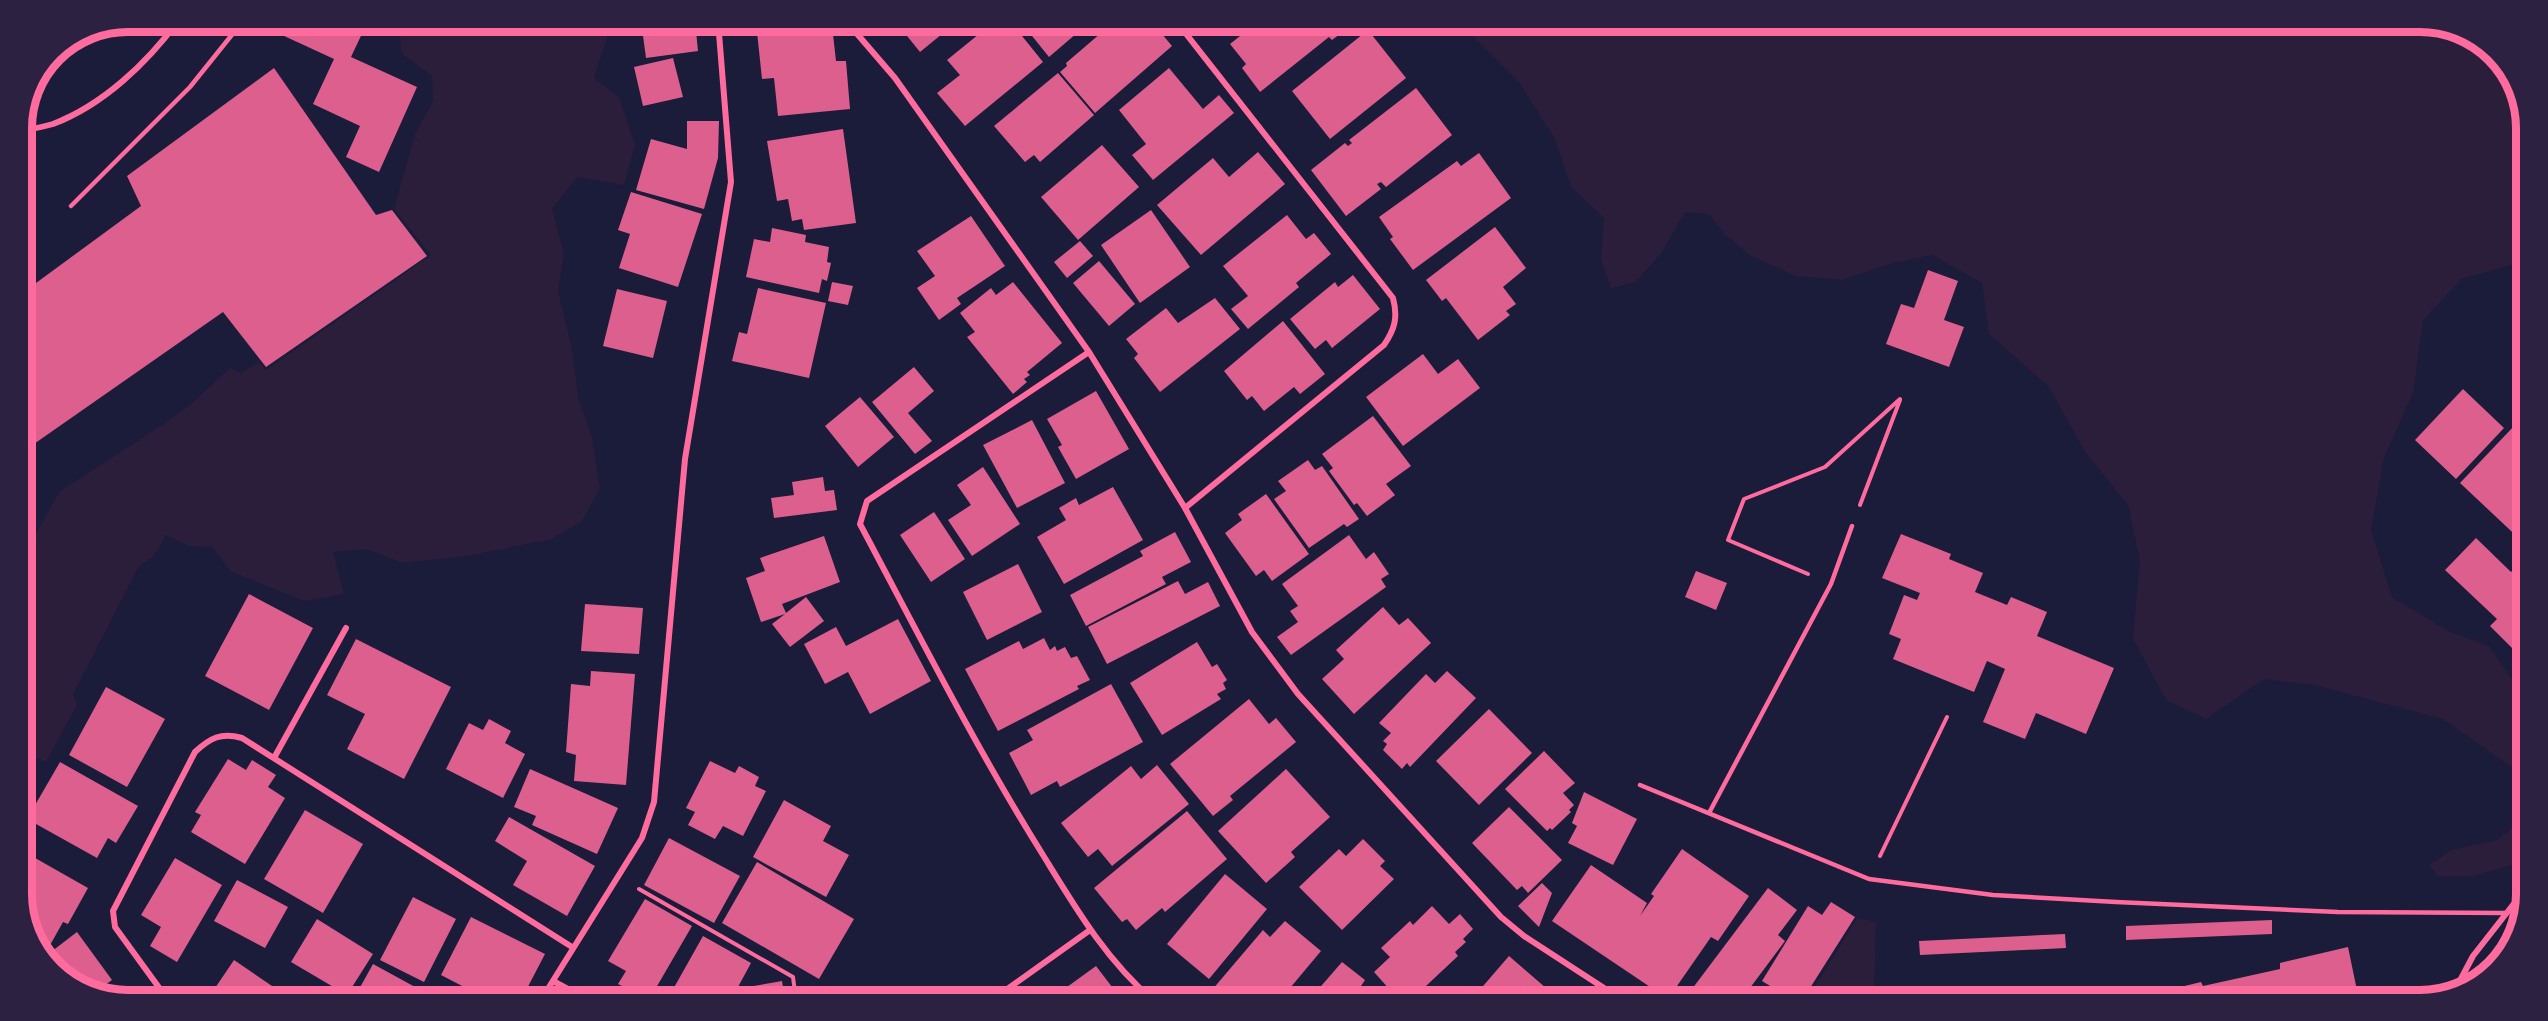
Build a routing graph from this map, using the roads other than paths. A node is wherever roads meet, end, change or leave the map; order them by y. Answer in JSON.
{"nodes":[{"id":1,"x":170,"y":32,"type":"edge"},
{"id":2,"x":234,"y":32,"type":"edge"},
{"id":3,"x":719,"y":32,"type":"edge"},
{"id":4,"x":855,"y":32,"type":"edge"},
{"id":5,"x":1185,"y":32,"type":"edge"},
{"id":6,"x":32,"y":129,"type":"edge"},
{"id":7,"x":71,"y":206,"type":"dead end"},
{"id":8,"x":1089,"y":352,"type":"junction"},
{"id":9,"x":1185,"y":508,"type":"junction"},
{"id":10,"x":1852,"y":526,"type":"road end"},
{"id":11,"x":346,"y":628,"type":"dead end"},
{"id":12,"x":274,"y":758,"type":"junction"},
{"id":13,"x":1640,"y":785,"type":"dead end"},
{"id":14,"x":1709,"y":813,"type":"junction"},
{"id":15,"x":2516,"y":901,"type":"edge"},
{"id":16,"x":2506,"y":913,"type":"junction"},
{"id":17,"x":1090,"y":930,"type":"junction"},
{"id":18,"x":572,"y":947,"type":"junction"},
{"id":19,"x":553,"y":981,"type":"junction"},
{"id":20,"x":2460,"y":981,"type":"edge"},
{"id":21,"x":161,"y":990,"type":"edge"},
{"id":22,"x":547,"y":990,"type":"edge"},
{"id":23,"x":570,"y":990,"type":"edge"},
{"id":24,"x":1006,"y":990,"type":"edge"},
{"id":25,"x":1141,"y":990,"type":"edge"},
{"id":26,"x":1607,"y":990,"type":"edge"}],
"edges":[{"from":1,"to":6,"type":"street"},
{"from":2,"to":7,"type":"lane"},
{"from":3,"to":18,"type":"street"},
{"from":4,"to":8,"type":"street"},
{"from":5,"to":9,"type":"street"},
{"from":8,"to":9,"type":"street"},
{"from":8,"to":17,"type":"street"},
{"from":9,"to":26,"type":"street"},
{"from":10,"to":14,"type":"lane"},
{"from":11,"to":12,"type":"street"},
{"from":12,"to":18,"type":"street"},
{"from":12,"to":21,"type":"street"},
{"from":13,"to":14,"type":"lane"},
{"from":14,"to":16,"type":"lane"},
{"from":15,"to":16,"type":"street"},
{"from":16,"to":20,"type":"street"},
{"from":17,"to":24,"type":"street"},
{"from":17,"to":25,"type":"street"},
{"from":18,"to":19,"type":"street"},
{"from":19,"to":22,"type":"street"},
{"from":19,"to":23,"type":"street"}]}
